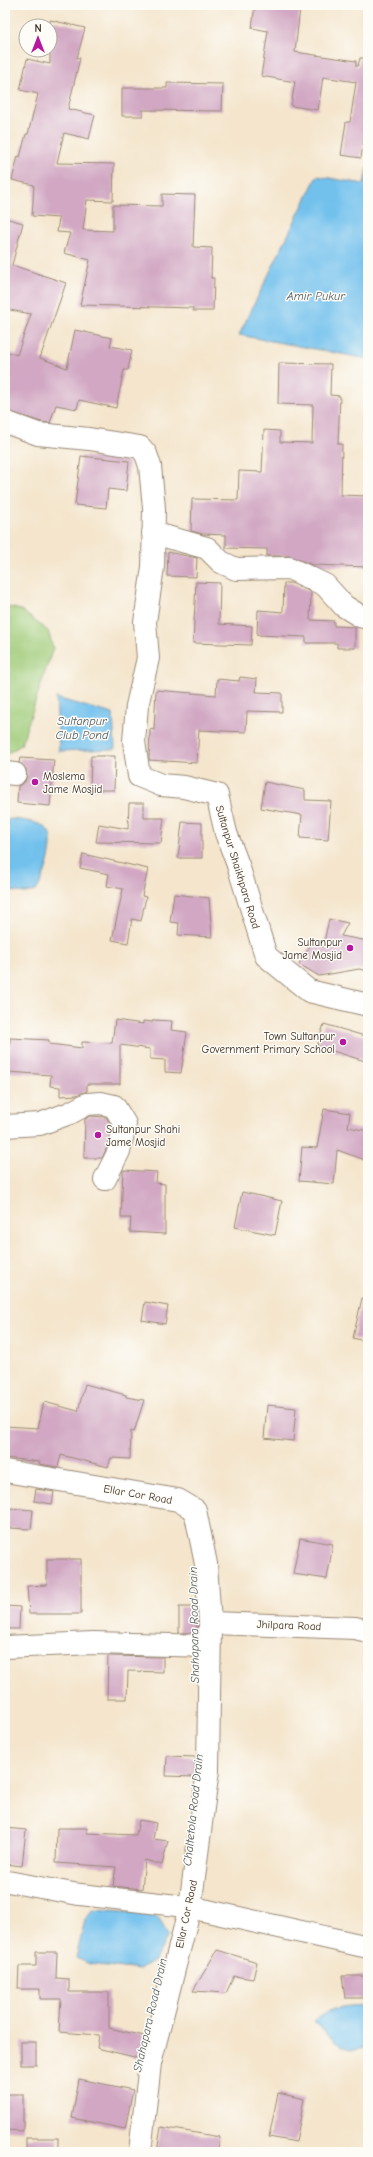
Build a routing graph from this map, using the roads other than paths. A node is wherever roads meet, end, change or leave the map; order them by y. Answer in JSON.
{"nodes":[{"id":1,"x":5,"y":422,"type":"edge"},
{"id":2,"x":153,"y":533,"type":"junction"},
{"id":3,"x":368,"y":618,"type":"edge"},
{"id":4,"x":368,"y":1005,"type":"edge"},
{"id":5,"x":5,"y":1126,"type":"edge"},
{"id":6,"x":105,"y":1179,"type":"dead end"},
{"id":7,"x":5,"y":1471,"type":"edge"},
{"id":8,"x":210,"y":1623,"type":"junction"},
{"id":9,"x":368,"y":1631,"type":"edge"},
{"id":10,"x":209,"y":1646,"type":"junction"},
{"id":11,"x":5,"y":1647,"type":"edge"},
{"id":12,"x":5,"y":1881,"type":"edge"},
{"id":13,"x":190,"y":1907,"type":"junction"},
{"id":14,"x":368,"y":1946,"type":"edge"},
{"id":15,"x":140,"y":2152,"type":"edge"}],
"edges":[{"from":1,"to":2,"type":"street","name":"Sultanpur Shaikhpara Road"},
{"from":2,"to":3,"type":"street"},
{"from":2,"to":4,"type":"street","name":"Sultanpur Shaikhpara Road"},
{"from":5,"to":6,"type":"street"},
{"from":7,"to":8,"type":"street","name":"Ellar Cor Road"},
{"from":8,"to":9,"type":"street","name":"Jhilpara Road"},
{"from":8,"to":10,"type":"street","name":"Ellar Cor Road"},
{"from":10,"to":11,"type":"street"},
{"from":10,"to":13,"type":"street","name":"Ellar Cor Road"},
{"from":12,"to":13,"type":"street"},
{"from":13,"to":14,"type":"street"},
{"from":13,"to":15,"type":"street","name":"Ellar Cor Road"}]}
